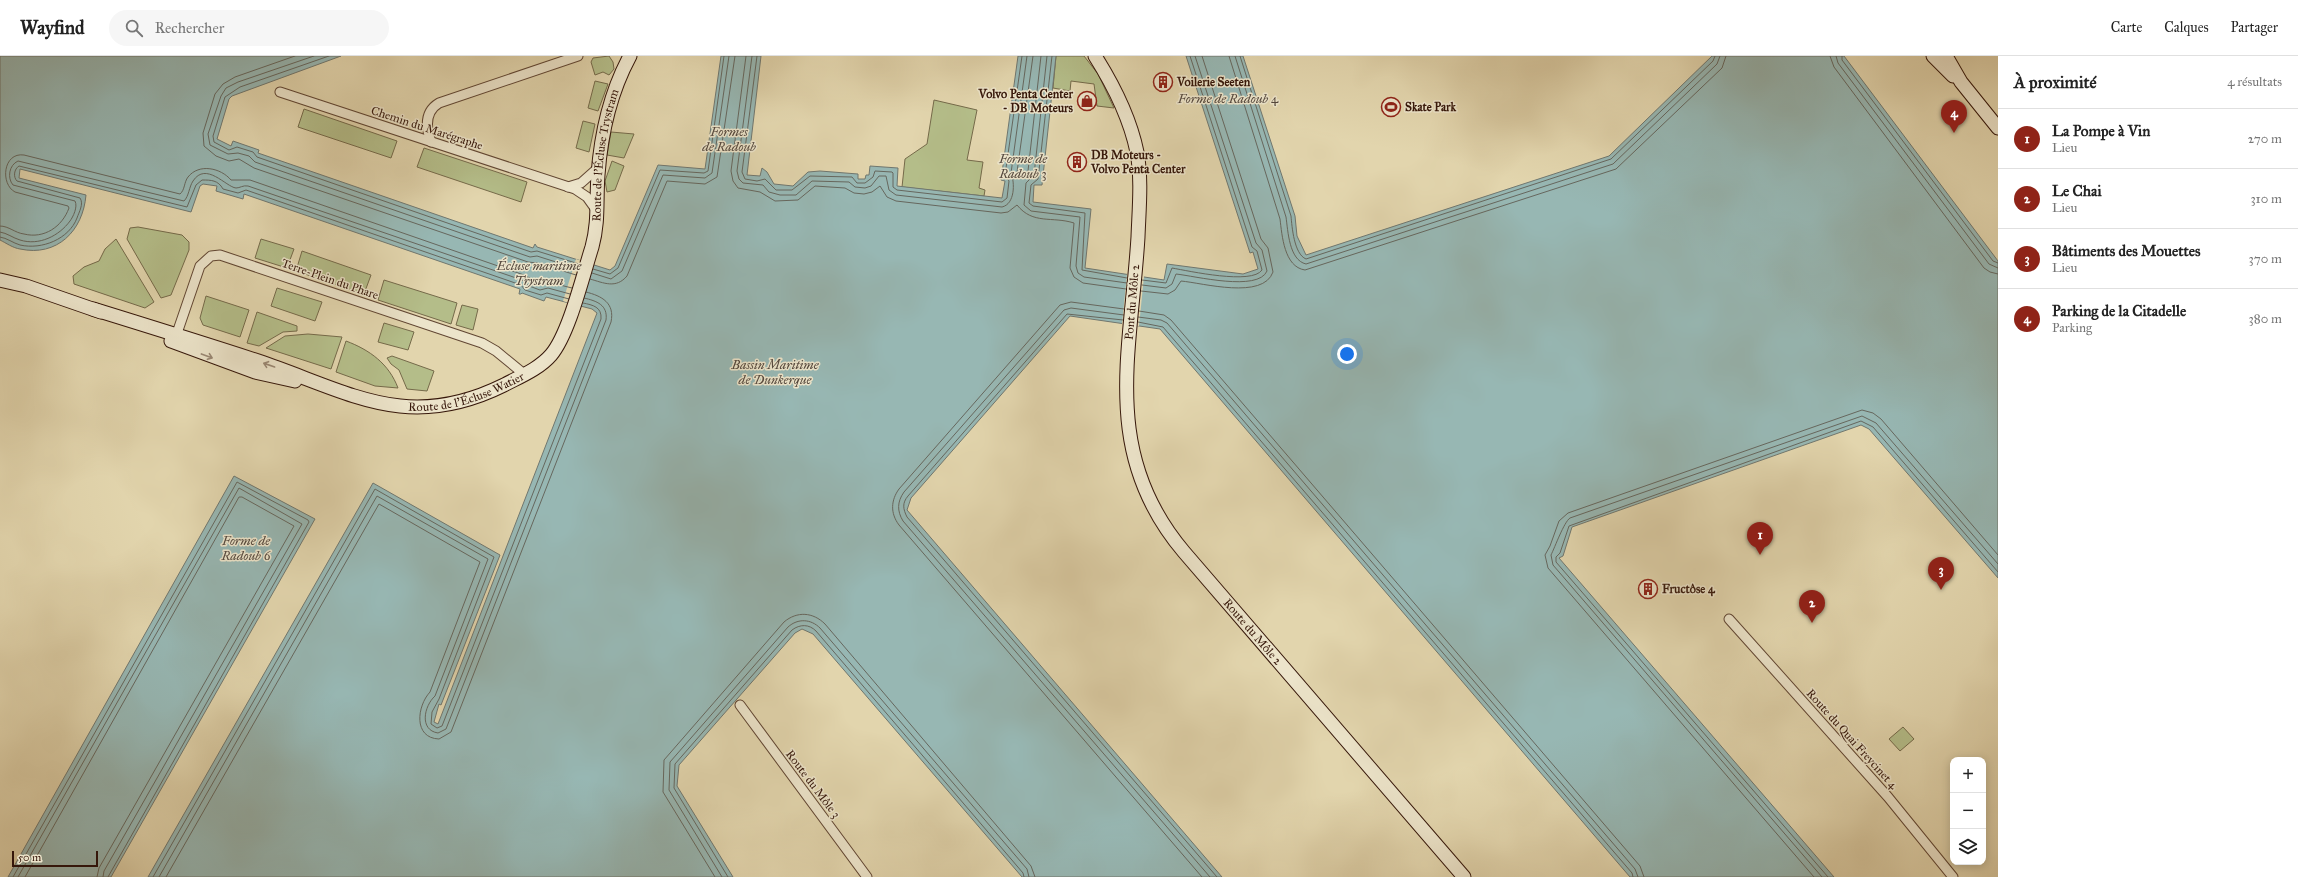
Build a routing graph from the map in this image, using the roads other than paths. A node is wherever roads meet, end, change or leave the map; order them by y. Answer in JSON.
{"nodes":[{"id":1,"x":578,"y":56,"type":"edge"},
{"id":2,"x":630,"y":56,"type":"edge"},
{"id":3,"x":1095,"y":56,"type":"edge"},
{"id":4,"x":1945,"y":59,"type":"edge"},
{"id":5,"x":280,"y":92,"type":"dead end"},
{"id":6,"x":1998,"y":128,"type":"edge"},
{"id":7,"x":431,"y":142,"type":"junction"},
{"id":8,"x":598,"y":167,"type":"junction"},
{"id":9,"x":568,"y":187,"type":"junction"},
{"id":10,"x":598,"y":214,"type":"junction"},
{"id":11,"x":0,"y":280,"type":"edge"},
{"id":12,"x":569,"y":315,"type":"joint"},
{"id":13,"x":175,"y":338,"type":"junction"},
{"id":14,"x":1128,"y":347,"type":"joint"},
{"id":15,"x":524,"y":374,"type":"junction"},
{"id":16,"x":1729,"y":619,"type":"dead end"},
{"id":17,"x":740,"y":706,"type":"dead end"},
{"id":18,"x":867,"y":877,"type":"edge"},
{"id":19,"x":1464,"y":877,"type":"edge"},
{"id":20,"x":1953,"y":877,"type":"edge"}],
"edges":[{"from":1,"to":7,"type":"street"},
{"from":2,"to":8,"type":"street","name":"Route de l'Écluse Trystram"},
{"from":3,"to":14,"type":"street","name":"Pont du Môle 2"},
{"from":4,"to":6,"type":"street"},
{"from":5,"to":7,"type":"street","name":"Chemin du Marégraphe"},
{"from":7,"to":9,"type":"street","name":"Chemin du Marégraphe"},
{"from":8,"to":9,"type":"street"},
{"from":8,"to":10,"type":"street","name":"Route de l'Écluse Trystram"},
{"from":9,"to":10,"type":"street","name":"Chemin du Marégraphe"},
{"from":10,"to":12,"type":"street","name":"Route de l'Écluse Trystram"},
{"from":11,"to":13,"type":"street","name":"Route de l'Écluse Watier"},
{"from":12,"to":15,"type":"street","name":"Route de l'Écluse Watier"},
{"from":13,"to":15,"type":"street","name":"Route de l'Écluse Watier"},
{"from":13,"to":15,"type":"street","name":"Terre-Plein du Phare"},
{"from":14,"to":19,"type":"street","name":"Route du Môle 2"},
{"from":16,"to":20,"type":"street","name":"Route du Quai Freycinet 4"},
{"from":17,"to":18,"type":"street","name":"Route du Môle 3"}]}
